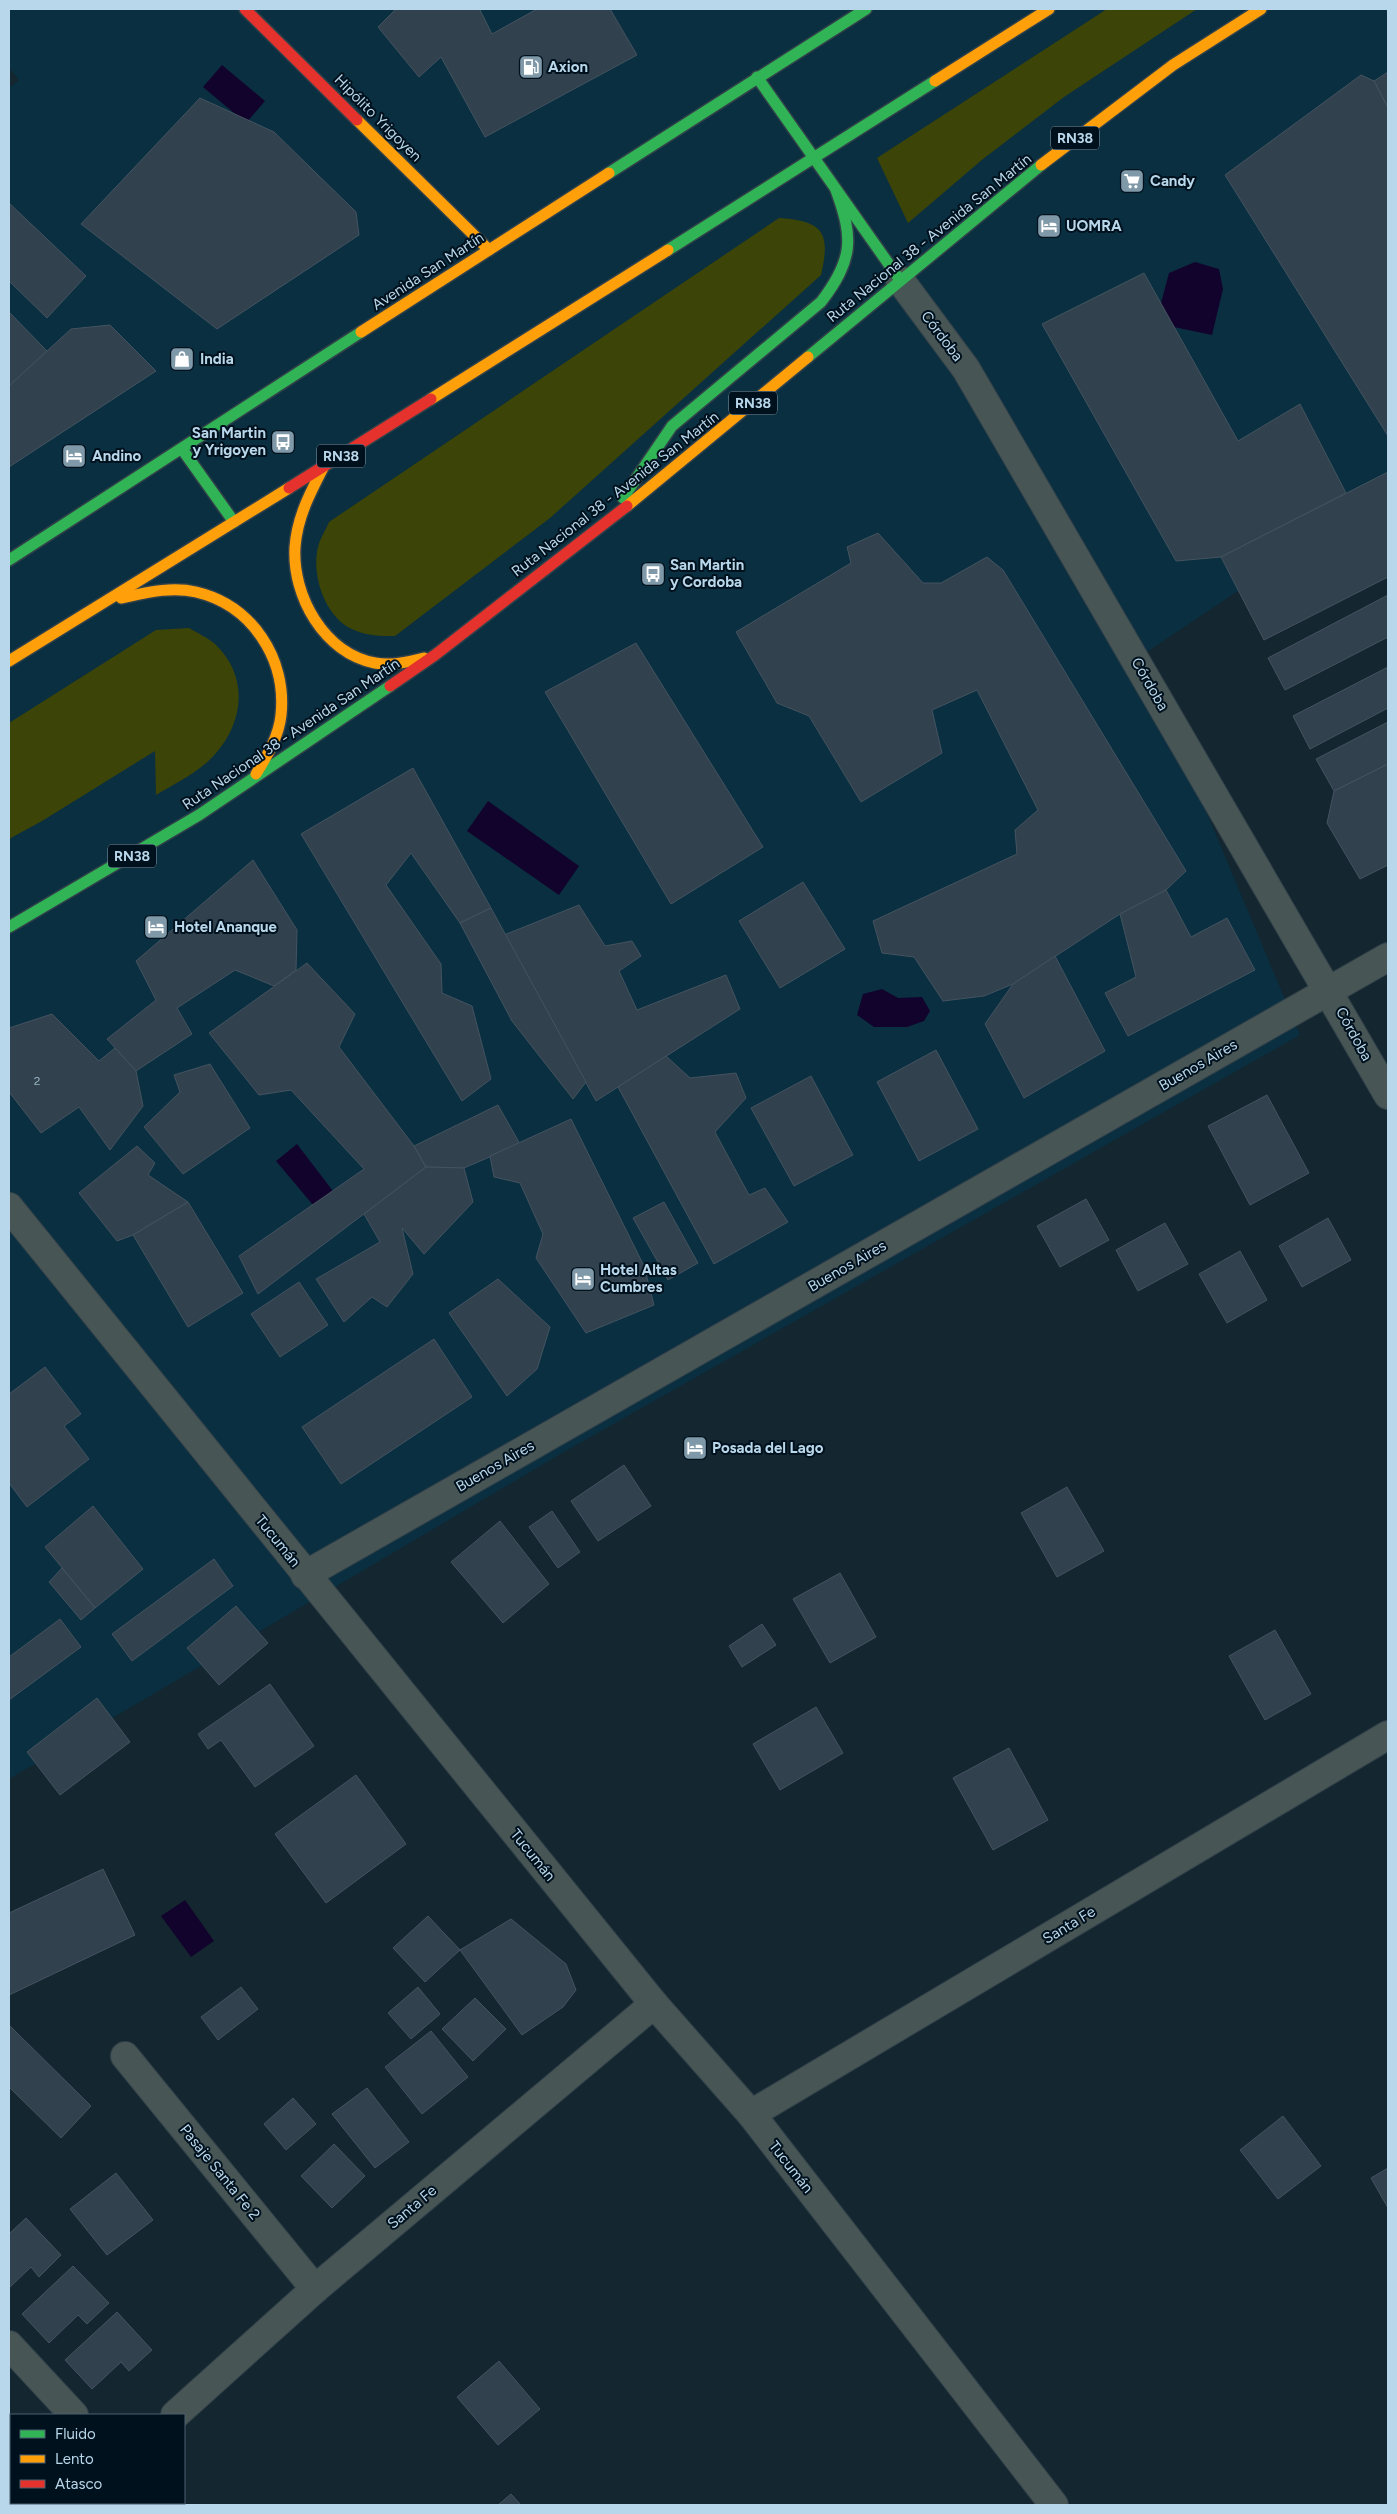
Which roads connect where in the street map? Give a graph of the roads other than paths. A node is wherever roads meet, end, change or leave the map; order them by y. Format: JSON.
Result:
{"nodes":[{"id":1,"x":245,"y":9,"type":"edge"},
{"id":2,"x":866,"y":9,"type":"edge"},
{"id":3,"x":1049,"y":9,"type":"edge"},
{"id":4,"x":1261,"y":9,"type":"edge"},
{"id":5,"x":757,"y":77,"type":"junction"},
{"id":6,"x":814,"y":156,"type":"junction"},
{"id":7,"x":836,"y":190,"type":"junction"},
{"id":8,"x":489,"y":250,"type":"junction"},
{"id":9,"x":900,"y":280,"type":"junction"},
{"id":10,"x":182,"y":450,"type":"junction"},
{"id":11,"x":324,"y":467,"type":"junction"},
{"id":12,"x":234,"y":522,"type":"junction"},
{"id":13,"x":604,"y":524,"type":"junction"},
{"id":14,"x":9,"y":560,"type":"edge"},
{"id":15,"x":106,"y":600,"type":"junction"},
{"id":16,"x":434,"y":655,"type":"junction"},
{"id":17,"x":9,"y":661,"type":"edge"},
{"id":18,"x":253,"y":780,"type":"junction"},
{"id":19,"x":9,"y":928,"type":"edge"},
{"id":20,"x":1388,"y":957,"type":"edge"},
{"id":21,"x":1329,"y":990,"type":"junction"},
{"id":22,"x":1388,"y":1095,"type":"edge"},
{"id":23,"x":9,"y":1207,"type":"edge"},
{"id":24,"x":305,"y":1575,"type":"junction"},
{"id":25,"x":1388,"y":1735,"type":"edge"},
{"id":26,"x":654,"y":2004,"type":"junction"},
{"id":27,"x":125,"y":2056,"type":"dead end"},
{"id":28,"x":751,"y":2114,"type":"junction"},
{"id":29,"x":315,"y":2289,"type":"junction"},
{"id":30,"x":9,"y":2345,"type":"edge"},
{"id":31,"x":73,"y":2414,"type":"edge"},
{"id":32,"x":176,"y":2414,"type":"edge"},
{"id":33,"x":1054,"y":2505,"type":"edge"}],
"edges":[{"from":1,"to":8,"type":"main road","name":"Hipólito Yrigoyen"},
{"from":2,"to":5,"type":"main road","name":"Avenida San Martín"},
{"from":3,"to":6,"type":"main road","number":"RN38"},
{"from":4,"to":9,"type":"main road","name":"Ruta Nacional 38 - Avenida San Martín","number":"RN38"},
{"from":5,"to":6,"type":"main road"},
{"from":5,"to":8,"type":"main road","name":"Avenida San Martín"},
{"from":6,"to":7,"type":"main road"},
{"from":6,"to":11,"type":"main road","number":"RN38"},
{"from":7,"to":9,"type":"main road"},
{"from":7,"to":13,"type":"main road"},
{"from":8,"to":10,"type":"main road","name":"Avenida San Martín"},
{"from":9,"to":13,"type":"main road","name":"Ruta Nacional 38 - Avenida San Martín","number":"RN38"},
{"from":9,"to":21,"type":"street","name":"Córdoba"},
{"from":10,"to":12,"type":"main road"},
{"from":10,"to":14,"type":"main road","name":"Avenida San Martín"},
{"from":11,"to":12,"type":"main road","number":"RN38"},
{"from":11,"to":16,"type":"main road"},
{"from":12,"to":15,"type":"main road","number":"RN38"},
{"from":13,"to":16,"type":"main road","name":"Ruta Nacional 38 - Avenida San Martín","number":"RN38"},
{"from":15,"to":17,"type":"main road","number":"RN38"},
{"from":15,"to":18,"type":"main road"},
{"from":16,"to":18,"type":"main road","name":"Ruta Nacional 38 - Avenida San Martín","number":"RN38"},
{"from":18,"to":19,"type":"main road","name":"Ruta Nacional 38 - Avenida San Martín","number":"RN38"},
{"from":20,"to":21,"type":"street","name":"Buenos Aires"},
{"from":21,"to":22,"type":"street","name":"Córdoba"},
{"from":21,"to":24,"type":"street","name":"Buenos Aires"},
{"from":23,"to":24,"type":"street","name":"Tucumán"},
{"from":24,"to":26,"type":"street","name":"Tucumán"},
{"from":25,"to":28,"type":"street","name":"Santa Fe"},
{"from":26,"to":28,"type":"street","name":"Tucumán"},
{"from":26,"to":29,"type":"street","name":"Santa Fe"},
{"from":27,"to":29,"type":"street","name":"Pasaje Santa Fe 2"},
{"from":28,"to":33,"type":"street","name":"Tucumán"},
{"from":29,"to":32,"type":"street","name":"Santa Fe"},
{"from":30,"to":31,"type":"street"}]}
